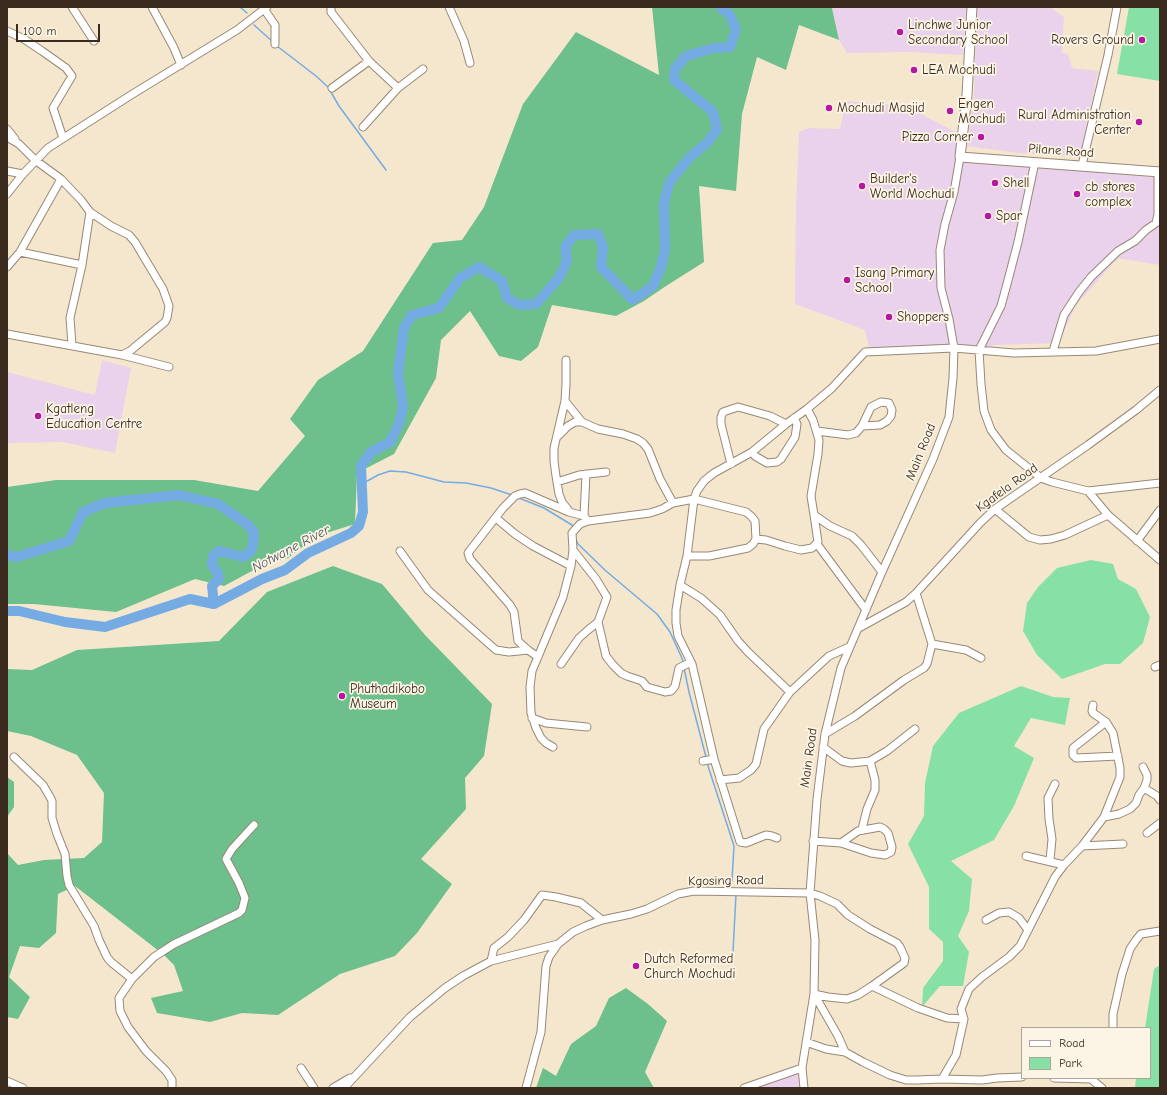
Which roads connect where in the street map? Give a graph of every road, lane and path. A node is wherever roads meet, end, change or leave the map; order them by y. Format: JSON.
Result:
{"nodes":[{"id":1,"x":72,"y":7,"type":"edge"},
{"id":2,"x":152,"y":7,"type":"edge"},
{"id":3,"x":331,"y":7,"type":"edge"},
{"id":4,"x":449,"y":7,"type":"edge"},
{"id":5,"x":972,"y":7,"type":"edge"},
{"id":6,"x":1117,"y":7,"type":"edge"},
{"id":7,"x":266,"y":8,"type":"edge"},
{"id":8,"x":7,"y":31,"type":"edge"},
{"id":9,"x":94,"y":41,"type":"dead end"},
{"id":10,"x":275,"y":44,"type":"dead end"},
{"id":11,"x":369,"y":61,"type":"junction"},
{"id":12,"x":470,"y":63,"type":"dead end"},
{"id":13,"x":180,"y":65,"type":"junction"},
{"id":14,"x":423,"y":69,"type":"dead end"},
{"id":15,"x":332,"y":88,"type":"dead end"},
{"id":16,"x":398,"y":88,"type":"junction"},
{"id":17,"x":363,"y":127,"type":"dead end"},
{"id":18,"x":7,"y":129,"type":"edge"},
{"id":19,"x":7,"y":137,"type":"edge"},
{"id":20,"x":62,"y":138,"type":"junction"},
{"id":21,"x":19,"y":144,"type":"junction"},
{"id":22,"x":960,"y":157,"type":"junction"},
{"id":23,"x":36,"y":160,"type":"junction"},
{"id":24,"x":1035,"y":162,"type":"junction"},
{"id":25,"x":1082,"y":166,"type":"junction"},
{"id":26,"x":7,"y":171,"type":"edge"},
{"id":27,"x":1159,"y":172,"type":"edge"},
{"id":28,"x":23,"y":174,"type":"junction"},
{"id":29,"x":61,"y":179,"type":"junction"},
{"id":30,"x":7,"y":194,"type":"edge"},
{"id":31,"x":90,"y":212,"type":"junction"},
{"id":32,"x":20,"y":252,"type":"junction"},
{"id":33,"x":82,"y":265,"type":"junction"},
{"id":34,"x":7,"y":268,"type":"edge"},
{"id":35,"x":7,"y":334,"type":"edge"},
{"id":36,"x":1160,"y":339,"type":"edge"},
{"id":37,"x":72,"y":345,"type":"junction"},
{"id":38,"x":954,"y":348,"type":"junction"},
{"id":39,"x":979,"y":350,"type":"junction"},
{"id":40,"x":1053,"y":351,"type":"junction"},
{"id":41,"x":122,"y":355,"type":"junction"},
{"id":42,"x":566,"y":360,"type":"dead end"},
{"id":43,"x":169,"y":366,"type":"dead end"},
{"id":44,"x":1160,"y":390,"type":"edge"},
{"id":45,"x":565,"y":401,"type":"junction"},
{"id":46,"x":807,"y":410,"type":"junction"},
{"id":47,"x":794,"y":418,"type":"junction"},
{"id":48,"x":582,"y":422,"type":"junction"},
{"id":49,"x":786,"y":424,"type":"junction"},
{"id":50,"x":862,"y":426,"type":"dead end"},
{"id":51,"x":817,"y":431,"type":"junction"},
{"id":52,"x":558,"y":436,"type":"junction"},
{"id":53,"x":752,"y":452,"type":"junction"},
{"id":54,"x":731,"y":464,"type":"junction"},
{"id":55,"x":606,"y":472,"type":"dead end"},
{"id":56,"x":586,"y":474,"type":"junction"},
{"id":57,"x":1041,"y":478,"type":"junction"},
{"id":58,"x":557,"y":482,"type":"junction"},
{"id":59,"x":1160,"y":483,"type":"edge"},
{"id":60,"x":1088,"y":491,"type":"junction"},
{"id":61,"x":694,"y":499,"type":"junction"},
{"id":62,"x":673,"y":503,"type":"junction"},
{"id":63,"x":995,"y":509,"type":"junction"},
{"id":64,"x":1160,"y":510,"type":"edge"},
{"id":65,"x":569,"y":512,"type":"junction"},
{"id":66,"x":814,"y":515,"type":"junction"},
{"id":67,"x":1108,"y":515,"type":"junction"},
{"id":68,"x":496,"y":518,"type":"junction"},
{"id":69,"x":586,"y":518,"type":"junction"},
{"id":70,"x":756,"y":539,"type":"junction"},
{"id":71,"x":1137,"y":541,"type":"junction"},
{"id":72,"x":817,"y":544,"type":"junction"},
{"id":73,"x":573,"y":550,"type":"junction"},
{"id":74,"x":400,"y":551,"type":"dead end"},
{"id":75,"x":687,"y":556,"type":"junction"},
{"id":76,"x":1160,"y":560,"type":"edge"},
{"id":77,"x":571,"y":566,"type":"junction"},
{"id":78,"x":882,"y":572,"type":"junction"},
{"id":79,"x":680,"y":585,"type":"junction"},
{"id":80,"x":916,"y":593,"type":"junction"},
{"id":81,"x":866,"y":610,"type":"junction"},
{"id":82,"x":598,"y":622,"type":"junction"},
{"id":83,"x":859,"y":628,"type":"junction"},
{"id":84,"x":932,"y":644,"type":"junction"},
{"id":85,"x":849,"y":647,"type":"junction"},
{"id":86,"x":528,"y":650,"type":"junction"},
{"id":87,"x":538,"y":657,"type":"junction"},
{"id":88,"x":981,"y":658,"type":"dead end"},
{"id":89,"x":561,"y":664,"type":"dead end"},
{"id":90,"x":686,"y":664,"type":"junction"},
{"id":91,"x":790,"y":692,"type":"junction"},
{"id":92,"x":1093,"y":705,"type":"dead end"},
{"id":93,"x":532,"y":718,"type":"junction"},
{"id":94,"x":1106,"y":722,"type":"junction"},
{"id":95,"x":587,"y":727,"type":"dead end"},
{"id":96,"x":915,"y":729,"type":"dead end"},
{"id":97,"x":825,"y":734,"type":"junction"},
{"id":98,"x":553,"y":747,"type":"dead end"},
{"id":99,"x":823,"y":747,"type":"junction"},
{"id":100,"x":1118,"y":756,"type":"junction"},
{"id":101,"x":14,"y":757,"type":"dead end"},
{"id":102,"x":870,"y":761,"type":"junction"},
{"id":103,"x":1143,"y":767,"type":"dead end"},
{"id":104,"x":720,"y":780,"type":"junction"},
{"id":105,"x":1055,"y":784,"type":"dead end"},
{"id":106,"x":1144,"y":788,"type":"junction"},
{"id":107,"x":1160,"y":800,"type":"edge"},
{"id":108,"x":1104,"y":817,"type":"junction"},
{"id":109,"x":1160,"y":823,"type":"edge"},
{"id":110,"x":254,"y":825,"type":"dead end"},
{"id":111,"x":862,"y":829,"type":"junction"},
{"id":112,"x":1147,"y":833,"type":"dead end"},
{"id":113,"x":777,"y":838,"type":"dead end"},
{"id":114,"x":813,"y":842,"type":"junction"},
{"id":115,"x":841,"y":843,"type":"junction"},
{"id":116,"x":1123,"y":844,"type":"dead end"},
{"id":117,"x":1082,"y":846,"type":"junction"},
{"id":118,"x":1026,"y":856,"type":"dead end"},
{"id":119,"x":1050,"y":860,"type":"junction"},
{"id":120,"x":1064,"y":865,"type":"junction"},
{"id":121,"x":810,"y":893,"type":"junction"},
{"id":122,"x":602,"y":920,"type":"junction"},
{"id":123,"x":986,"y":920,"type":"dead end"},
{"id":124,"x":1028,"y":930,"type":"junction"},
{"id":125,"x":1160,"y":931,"type":"edge"},
{"id":126,"x":558,"y":944,"type":"junction"},
{"id":127,"x":491,"y":961,"type":"junction"},
{"id":128,"x":132,"y":978,"type":"junction"},
{"id":129,"x":872,"y":986,"type":"junction"},
{"id":130,"x":814,"y":994,"type":"junction"},
{"id":131,"x":964,"y":1019,"type":"junction"},
{"id":132,"x":1113,"y":1027,"type":"edge"},
{"id":133,"x":806,"y":1042,"type":"junction"},
{"id":134,"x":845,"y":1052,"type":"junction"},
{"id":135,"x":301,"y":1068,"type":"dead end"},
{"id":136,"x":802,"y":1068,"type":"junction"},
{"id":137,"x":356,"y":1075,"type":"junction"},
{"id":138,"x":1021,"y":1077,"type":"edge"},
{"id":139,"x":942,"y":1079,"type":"junction"},
{"id":140,"x":1093,"y":1079,"type":"edge"},
{"id":141,"x":7,"y":1081,"type":"edge"},
{"id":142,"x":23,"y":1088,"type":"edge"},
{"id":143,"x":172,"y":1088,"type":"edge"},
{"id":144,"x":314,"y":1088,"type":"edge"},
{"id":145,"x":333,"y":1088,"type":"edge"},
{"id":146,"x":344,"y":1088,"type":"edge"},
{"id":147,"x":526,"y":1088,"type":"edge"},
{"id":148,"x":744,"y":1088,"type":"edge"},
{"id":149,"x":804,"y":1088,"type":"edge"},
{"id":150,"x":1102,"y":1088,"type":"edge"}],
"edges":[{"from":1,"to":9,"type":"street"},
{"from":2,"to":13,"type":"street"},
{"from":3,"to":11,"type":"street"},
{"from":4,"to":12,"type":"street"},
{"from":5,"to":22,"type":"main road","name":"Main Road"},
{"from":6,"to":25,"type":"street"},
{"from":7,"to":10,"type":"street"},
{"from":7,"to":13,"type":"street"},
{"from":8,"to":20,"type":"street"},
{"from":11,"to":15,"type":"street"},
{"from":11,"to":16,"type":"street"},
{"from":13,"to":20,"type":"street"},
{"from":14,"to":16,"type":"street"},
{"from":16,"to":17,"type":"street"},
{"from":18,"to":21,"type":"street"},
{"from":19,"to":21,"type":"street"},
{"from":20,"to":23,"type":"street"},
{"from":21,"to":23,"type":"street"},
{"from":22,"to":24,"type":"main road","name":"Pilane Road"},
{"from":22,"to":38,"type":"street","name":"Main Road"},
{"from":23,"to":28,"type":"street"},
{"from":23,"to":29,"type":"street"},
{"from":24,"to":25,"type":"main road","name":"Pilane Road"},
{"from":24,"to":39,"type":"street"},
{"from":25,"to":27,"type":"main road","name":"Pilane Road"},
{"from":26,"to":28,"type":"street"},
{"from":27,"to":40,"type":"street"},
{"from":28,"to":30,"type":"street"},
{"from":29,"to":31,"type":"street"},
{"from":29,"to":32,"type":"street"},
{"from":31,"to":33,"type":"street"},
{"from":31,"to":41,"type":"street"},
{"from":32,"to":33,"type":"street"},
{"from":32,"to":34,"type":"street"},
{"from":33,"to":37,"type":"street"},
{"from":35,"to":37,"type":"street"},
{"from":36,"to":40,"type":"street"},
{"from":37,"to":41,"type":"street"},
{"from":38,"to":39,"type":"street"},
{"from":38,"to":46,"type":"street"},
{"from":38,"to":78,"type":"street","name":"Main Road"},
{"from":39,"to":40,"type":"street"},
{"from":39,"to":57,"type":"street"},
{"from":41,"to":43,"type":"street"},
{"from":42,"to":45,"type":"street"},
{"from":44,"to":57,"type":"street","name":"Kgafela Road"},
{"from":45,"to":48,"type":"street"},
{"from":45,"to":52,"type":"street"},
{"from":46,"to":47,"type":"street"},
{"from":46,"to":51,"type":"street"},
{"from":47,"to":49,"type":"street"},
{"from":47,"to":53,"type":"street"},
{"from":48,"to":52,"type":"street"},
{"from":48,"to":62,"type":"street"},
{"from":49,"to":53,"type":"street"},
{"from":49,"to":54,"type":"street"},
{"from":50,"to":51,"type":"street"},
{"from":51,"to":66,"type":"street"},
{"from":52,"to":58,"type":"street"},
{"from":53,"to":54,"type":"street"},
{"from":54,"to":61,"type":"street"},
{"from":55,"to":56,"type":"street"},
{"from":56,"to":58,"type":"street"},
{"from":56,"to":69,"type":"street"},
{"from":57,"to":60,"type":"street"},
{"from":57,"to":63,"type":"street","name":"Kgafela Road"},
{"from":58,"to":65,"type":"street"},
{"from":59,"to":60,"type":"street"},
{"from":60,"to":67,"type":"street"},
{"from":61,"to":62,"type":"street"},
{"from":61,"to":70,"type":"street"},
{"from":61,"to":75,"type":"street"},
{"from":62,"to":69,"type":"street"},
{"from":63,"to":67,"type":"street"},
{"from":63,"to":80,"type":"street","name":"Kgafela Road"},
{"from":64,"to":71,"type":"street"},
{"from":65,"to":68,"type":"street"},
{"from":65,"to":69,"type":"street"},
{"from":66,"to":72,"type":"street"},
{"from":66,"to":78,"type":"street"},
{"from":67,"to":71,"type":"street"},
{"from":68,"to":77,"type":"street"},
{"from":68,"to":86,"type":"street"},
{"from":69,"to":73,"type":"street"},
{"from":70,"to":72,"type":"street"},
{"from":70,"to":75,"type":"street"},
{"from":71,"to":76,"type":"street"},
{"from":72,"to":81,"type":"street"},
{"from":73,"to":77,"type":"street"},
{"from":73,"to":82,"type":"street"},
{"from":74,"to":86,"type":"street"},
{"from":75,"to":79,"type":"street"},
{"from":77,"to":87,"type":"street"},
{"from":78,"to":81,"type":"street","name":"Main Road"},
{"from":79,"to":90,"type":"street"},
{"from":79,"to":91,"type":"street"},
{"from":80,"to":83,"type":"street","name":"Kgafela Road"},
{"from":80,"to":84,"type":"street"},
{"from":81,"to":83,"type":"street","name":"Main Road"},
{"from":82,"to":89,"type":"street"},
{"from":82,"to":90,"type":"street"},
{"from":83,"to":85,"type":"street","name":"Main Road"},
{"from":84,"to":88,"type":"street"},
{"from":84,"to":97,"type":"street"},
{"from":85,"to":91,"type":"street"},
{"from":85,"to":97,"type":"street","name":"Main Road"},
{"from":86,"to":87,"type":"street"},
{"from":87,"to":93,"type":"street"},
{"from":90,"to":104,"type":"street"},
{"from":91,"to":104,"type":"street"},
{"from":92,"to":94,"type":"street"},
{"from":93,"to":95,"type":"street"},
{"from":93,"to":98,"type":"street"},
{"from":94,"to":100,"type":"street"},
{"from":94,"to":100,"type":"street"},
{"from":96,"to":102,"type":"street"},
{"from":97,"to":99,"type":"street","name":"Main Road"},
{"from":99,"to":102,"type":"street"},
{"from":99,"to":114,"type":"street","name":"Main Road"},
{"from":100,"to":108,"type":"street"},
{"from":101,"to":128,"type":"street"},
{"from":102,"to":111,"type":"street"},
{"from":103,"to":106,"type":"street"},
{"from":104,"to":113,"type":"street"},
{"from":105,"to":119,"type":"street"},
{"from":106,"to":107,"type":"street"},
{"from":106,"to":108,"type":"street"},
{"from":108,"to":117,"type":"street"},
{"from":109,"to":112,"type":"street"},
{"from":110,"to":128,"type":"street"},
{"from":111,"to":115,"type":"street"},
{"from":111,"to":115,"type":"street"},
{"from":114,"to":115,"type":"street"},
{"from":114,"to":121,"type":"street","name":"Main Road"},
{"from":116,"to":117,"type":"street"},
{"from":117,"to":120,"type":"street"},
{"from":118,"to":119,"type":"street"},
{"from":119,"to":120,"type":"street"},
{"from":120,"to":124,"type":"street"},
{"from":121,"to":122,"type":"street","name":"Kgosing Road"},
{"from":121,"to":129,"type":"street","name":"Kgosing Road"},
{"from":121,"to":130,"type":"street","name":"Main Road"},
{"from":122,"to":126,"type":"street","name":"Kgosing Road"},
{"from":122,"to":127,"type":"street"},
{"from":123,"to":124,"type":"street"},
{"from":124,"to":131,"type":"street"},
{"from":125,"to":132,"type":"street"},
{"from":126,"to":127,"type":"street"},
{"from":126,"to":147,"type":"street"},
{"from":127,"to":137,"type":"street"},
{"from":128,"to":143,"type":"street"},
{"from":129,"to":130,"type":"street"},
{"from":129,"to":131,"type":"street"},
{"from":130,"to":133,"type":"street","name":"Main Road"},
{"from":130,"to":134,"type":"street"},
{"from":131,"to":139,"type":"street"},
{"from":133,"to":134,"type":"street"},
{"from":133,"to":136,"type":"street","name":"Main Road"},
{"from":134,"to":139,"type":"street"},
{"from":135,"to":144,"type":"street"},
{"from":136,"to":148,"type":"street"},
{"from":136,"to":149,"type":"street","name":"Main Road"},
{"from":137,"to":145,"type":"street"},
{"from":137,"to":146,"type":"street"},
{"from":138,"to":139,"type":"street"},
{"from":140,"to":150,"type":"street"},
{"from":141,"to":142,"type":"street"}]}
